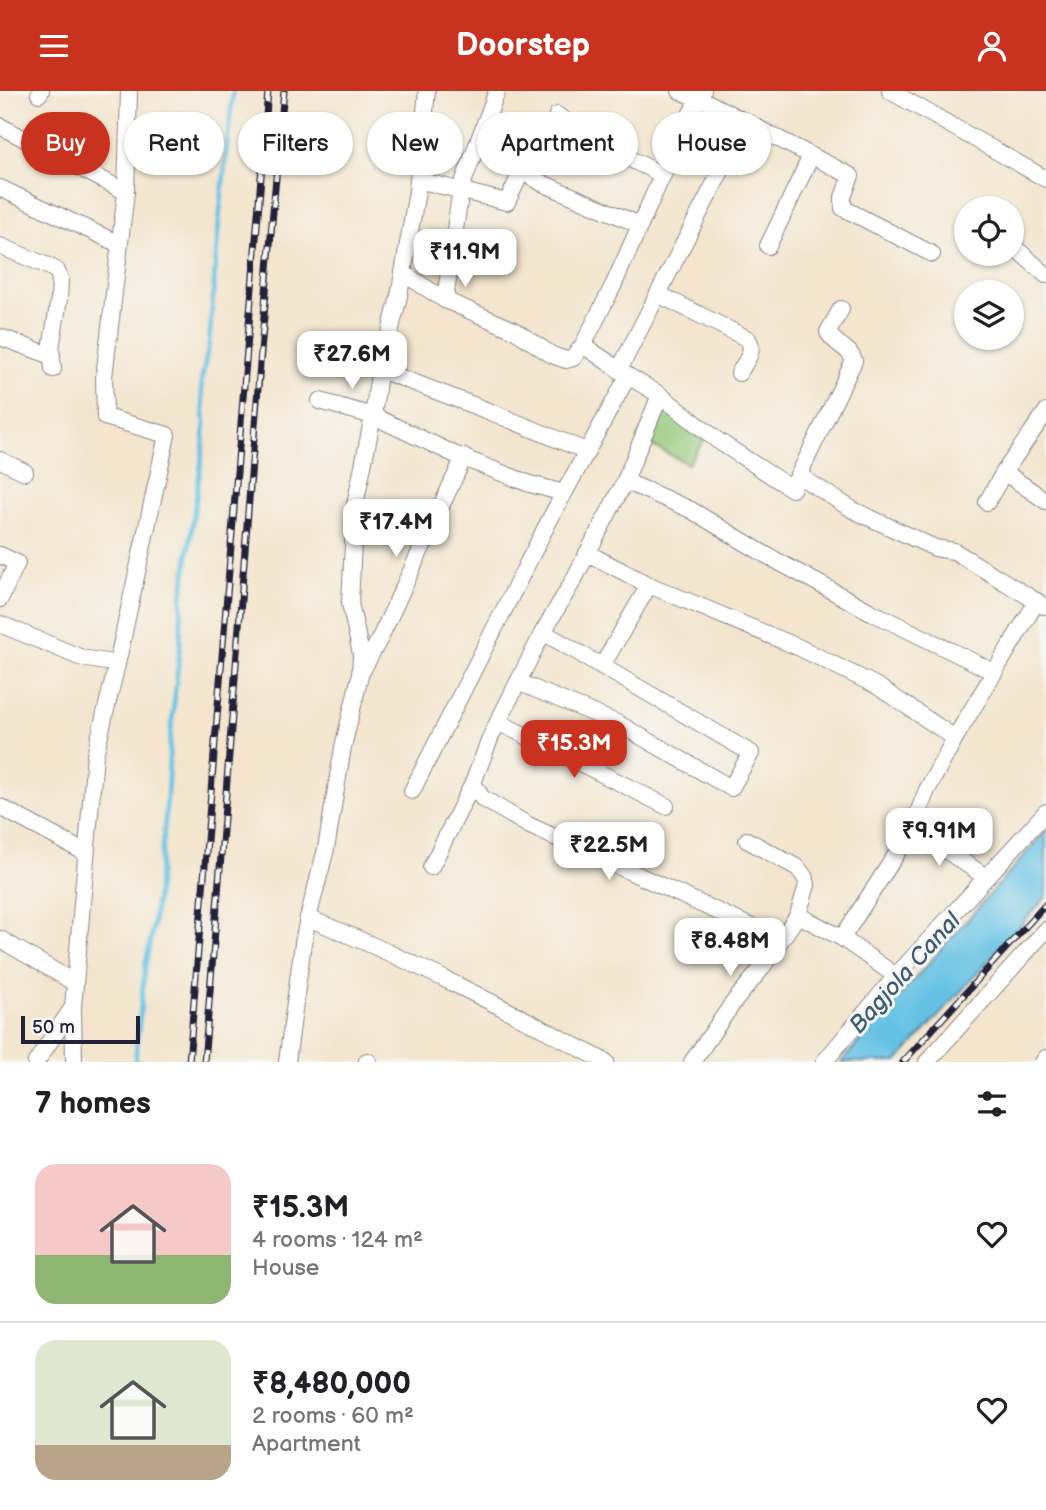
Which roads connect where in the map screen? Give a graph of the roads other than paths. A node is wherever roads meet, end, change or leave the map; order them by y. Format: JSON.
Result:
{"nodes":[{"id":1,"x":129,"y":91,"type":"edge"},
{"id":2,"x":427,"y":91,"type":"edge"},
{"id":3,"x":497,"y":91,"type":"edge"},
{"id":4,"x":680,"y":91,"type":"edge"},
{"id":5,"x":890,"y":91,"type":"edge"},
{"id":6,"x":701,"y":95,"type":"edge"},
{"id":7,"x":691,"y":112,"type":"edge"},
{"id":8,"x":729,"y":112,"type":"edge"},
{"id":9,"x":0,"y":126,"type":"edge"},
{"id":10,"x":771,"y":135,"type":"edge"},
{"id":11,"x":811,"y":156,"type":"junction"},
{"id":12,"x":663,"y":175,"type":"edge"},
{"id":13,"x":719,"y":175,"type":"edge"},
{"id":14,"x":1046,"y":179,"type":"edge"},
{"id":15,"x":418,"y":180,"type":"junction"},
{"id":16,"x":0,"y":188,"type":"edge"},
{"id":17,"x":460,"y":190,"type":"junction"},
{"id":18,"x":126,"y":192,"type":"junction"},
{"id":19,"x":640,"y":225,"type":"junction"},
{"id":20,"x":119,"y":244,"type":"junction"},
{"id":21,"x":0,"y":246,"type":"edge"},
{"id":22,"x":768,"y":246,"type":"dead end"},
{"id":23,"x":932,"y":254,"type":"dead end"},
{"id":24,"x":1024,"y":256,"type":"edge"},
{"id":25,"x":403,"y":273,"type":"junction"},
{"id":26,"x":1046,"y":275,"type":"edge"},
{"id":27,"x":658,"y":294,"type":"junction"},
{"id":28,"x":445,"y":300,"type":"junction"},
{"id":29,"x":841,"y":309,"type":"dead end"},
{"id":30,"x":0,"y":337,"type":"edge"},
{"id":31,"x":583,"y":345,"type":"junction"},
{"id":32,"x":381,"y":370,"type":"junction"},
{"id":33,"x":623,"y":373,"type":"junction"},
{"id":34,"x":739,"y":373,"type":"dead end"},
{"id":35,"x":660,"y":395,"type":"junction"},
{"id":36,"x":320,"y":401,"type":"dead end"},
{"id":37,"x":373,"y":416,"type":"junction"},
{"id":38,"x":1043,"y":423,"type":"edge"},
{"id":39,"x":586,"y":451,"type":"junction"},
{"id":40,"x":464,"y":457,"type":"junction"},
{"id":41,"x":0,"y":460,"type":"edge"},
{"id":42,"x":26,"y":472,"type":"dead end"},
{"id":43,"x":1004,"y":472,"type":"junction"},
{"id":44,"x":798,"y":475,"type":"junction"},
{"id":45,"x":625,"y":481,"type":"junction"},
{"id":46,"x":564,"y":493,"type":"junction"},
{"id":47,"x":1046,"y":501,"type":"edge"},
{"id":48,"x":987,"y":502,"type":"dead end"},
{"id":49,"x":587,"y":553,"type":"junction"},
{"id":50,"x":0,"y":555,"type":"edge"},
{"id":51,"x":649,"y":585,"type":"junction"},
{"id":52,"x":0,"y":599,"type":"edge"},
{"id":53,"x":1042,"y":604,"type":"edge"},
{"id":54,"x":0,"y":624,"type":"edge"},
{"id":55,"x":542,"y":632,"type":"junction"},
{"id":56,"x":117,"y":664,"type":"junction"},
{"id":57,"x":602,"y":666,"type":"junction"},
{"id":58,"x":994,"y":672,"type":"junction"},
{"id":59,"x":360,"y":676,"type":"junction"},
{"id":60,"x":518,"y":682,"type":"junction"},
{"id":61,"x":498,"y":722,"type":"junction"},
{"id":62,"x":956,"y":738,"type":"junction"},
{"id":63,"x":473,"y":783,"type":"junction"},
{"id":64,"x":412,"y":791,"type":"dead end"},
{"id":65,"x":666,"y":806,"type":"dead end"},
{"id":66,"x":0,"y":807,"type":"edge"},
{"id":67,"x":1046,"y":812,"type":"edge"},
{"id":68,"x":912,"y":828,"type":"junction"},
{"id":69,"x":747,"y":840,"type":"dead end"},
{"id":70,"x":86,"y":853,"type":"junction"},
{"id":71,"x":431,"y":867,"type":"dead end"},
{"id":72,"x":986,"y":877,"type":"junction"},
{"id":73,"x":798,"y":915,"type":"junction"},
{"id":74,"x":308,"y":918,"type":"junction"},
{"id":75,"x":1046,"y":930,"type":"edge"},
{"id":76,"x":842,"y":938,"type":"junction"},
{"id":77,"x":0,"y":939,"type":"edge"},
{"id":78,"x":780,"y":940,"type":"junction"},
{"id":79,"x":896,"y":976,"type":"junction"},
{"id":80,"x":75,"y":983,"type":"junction"},
{"id":81,"x":73,"y":1007,"type":"junction"},
{"id":82,"x":36,"y":1062,"type":"edge"},
{"id":83,"x":74,"y":1062,"type":"edge"},
{"id":84,"x":287,"y":1062,"type":"edge"},
{"id":85,"x":606,"y":1062,"type":"edge"},
{"id":86,"x":692,"y":1062,"type":"edge"},
{"id":87,"x":824,"y":1062,"type":"edge"},
{"id":88,"x":927,"y":1062,"type":"edge"}],
"edges":[{"from":1,"to":18,"type":"street"},
{"from":2,"to":15,"type":"street"},
{"from":3,"to":17,"type":"street"},
{"from":4,"to":6,"type":"street"},
{"from":5,"to":14,"type":"street"},
{"from":6,"to":7,"type":"street"},
{"from":6,"to":8,"type":"street"},
{"from":9,"to":18,"type":"street"},
{"from":10,"to":11,"type":"street"},
{"from":11,"to":22,"type":"street"},
{"from":11,"to":23,"type":"street"},
{"from":12,"to":19,"type":"street"},
{"from":13,"to":27,"type":"street"},
{"from":15,"to":17,"type":"street"},
{"from":15,"to":25,"type":"street"},
{"from":16,"to":20,"type":"street"},
{"from":17,"to":19,"type":"street"},
{"from":17,"to":28,"type":"street"},
{"from":18,"to":20,"type":"street"},
{"from":19,"to":31,"type":"street"},
{"from":20,"to":56,"type":"street"},
{"from":21,"to":30,"type":"street"},
{"from":24,"to":26,"type":"street"},
{"from":25,"to":28,"type":"street"},
{"from":25,"to":32,"type":"street"},
{"from":27,"to":33,"type":"street"},
{"from":27,"to":34,"type":"street"},
{"from":28,"to":31,"type":"street"},
{"from":29,"to":44,"type":"street"},
{"from":31,"to":33,"type":"street"},
{"from":32,"to":37,"type":"street"},
{"from":32,"to":39,"type":"street"},
{"from":33,"to":35,"type":"street"},
{"from":33,"to":39,"type":"street"},
{"from":35,"to":44,"type":"street"},
{"from":35,"to":45,"type":"street"},
{"from":36,"to":37,"type":"street"},
{"from":37,"to":40,"type":"street"},
{"from":37,"to":59,"type":"street"},
{"from":38,"to":43,"type":"street"},
{"from":39,"to":46,"type":"street"},
{"from":40,"to":46,"type":"street"},
{"from":40,"to":59,"type":"street"},
{"from":41,"to":42,"type":"street"},
{"from":43,"to":47,"type":"street"},
{"from":43,"to":48,"type":"street"},
{"from":44,"to":53,"type":"street"},
{"from":45,"to":49,"type":"street"},
{"from":45,"to":58,"type":"street"},
{"from":46,"to":64,"type":"street"},
{"from":49,"to":51,"type":"street"},
{"from":49,"to":55,"type":"street"},
{"from":50,"to":52,"type":"street"},
{"from":51,"to":57,"type":"street"},
{"from":51,"to":62,"type":"street"},
{"from":53,"to":58,"type":"street"},
{"from":54,"to":56,"type":"street"},
{"from":55,"to":57,"type":"street"},
{"from":55,"to":60,"type":"street"},
{"from":56,"to":70,"type":"street"},
{"from":57,"to":60,"type":"street"},
{"from":58,"to":62,"type":"street"},
{"from":59,"to":74,"type":"street"},
{"from":60,"to":61,"type":"street"},
{"from":61,"to":63,"type":"street"},
{"from":61,"to":65,"type":"street"},
{"from":62,"to":68,"type":"street"},
{"from":63,"to":71,"type":"street"},
{"from":63,"to":78,"type":"street"},
{"from":66,"to":70,"type":"street"},
{"from":67,"to":72,"type":"street"},
{"from":68,"to":72,"type":"street"},
{"from":68,"to":76,"type":"street"},
{"from":69,"to":73,"type":"street"},
{"from":70,"to":80,"type":"street"},
{"from":72,"to":79,"type":"street"},
{"from":73,"to":76,"type":"street"},
{"from":73,"to":78,"type":"street"},
{"from":74,"to":84,"type":"street"},
{"from":74,"to":85,"type":"street"},
{"from":75,"to":88,"type":"street"},
{"from":76,"to":79,"type":"street"},
{"from":77,"to":80,"type":"street"},
{"from":78,"to":86,"type":"street"},
{"from":79,"to":87,"type":"street"},
{"from":80,"to":81,"type":"street"},
{"from":81,"to":82,"type":"street"},
{"from":81,"to":83,"type":"street"}]}
